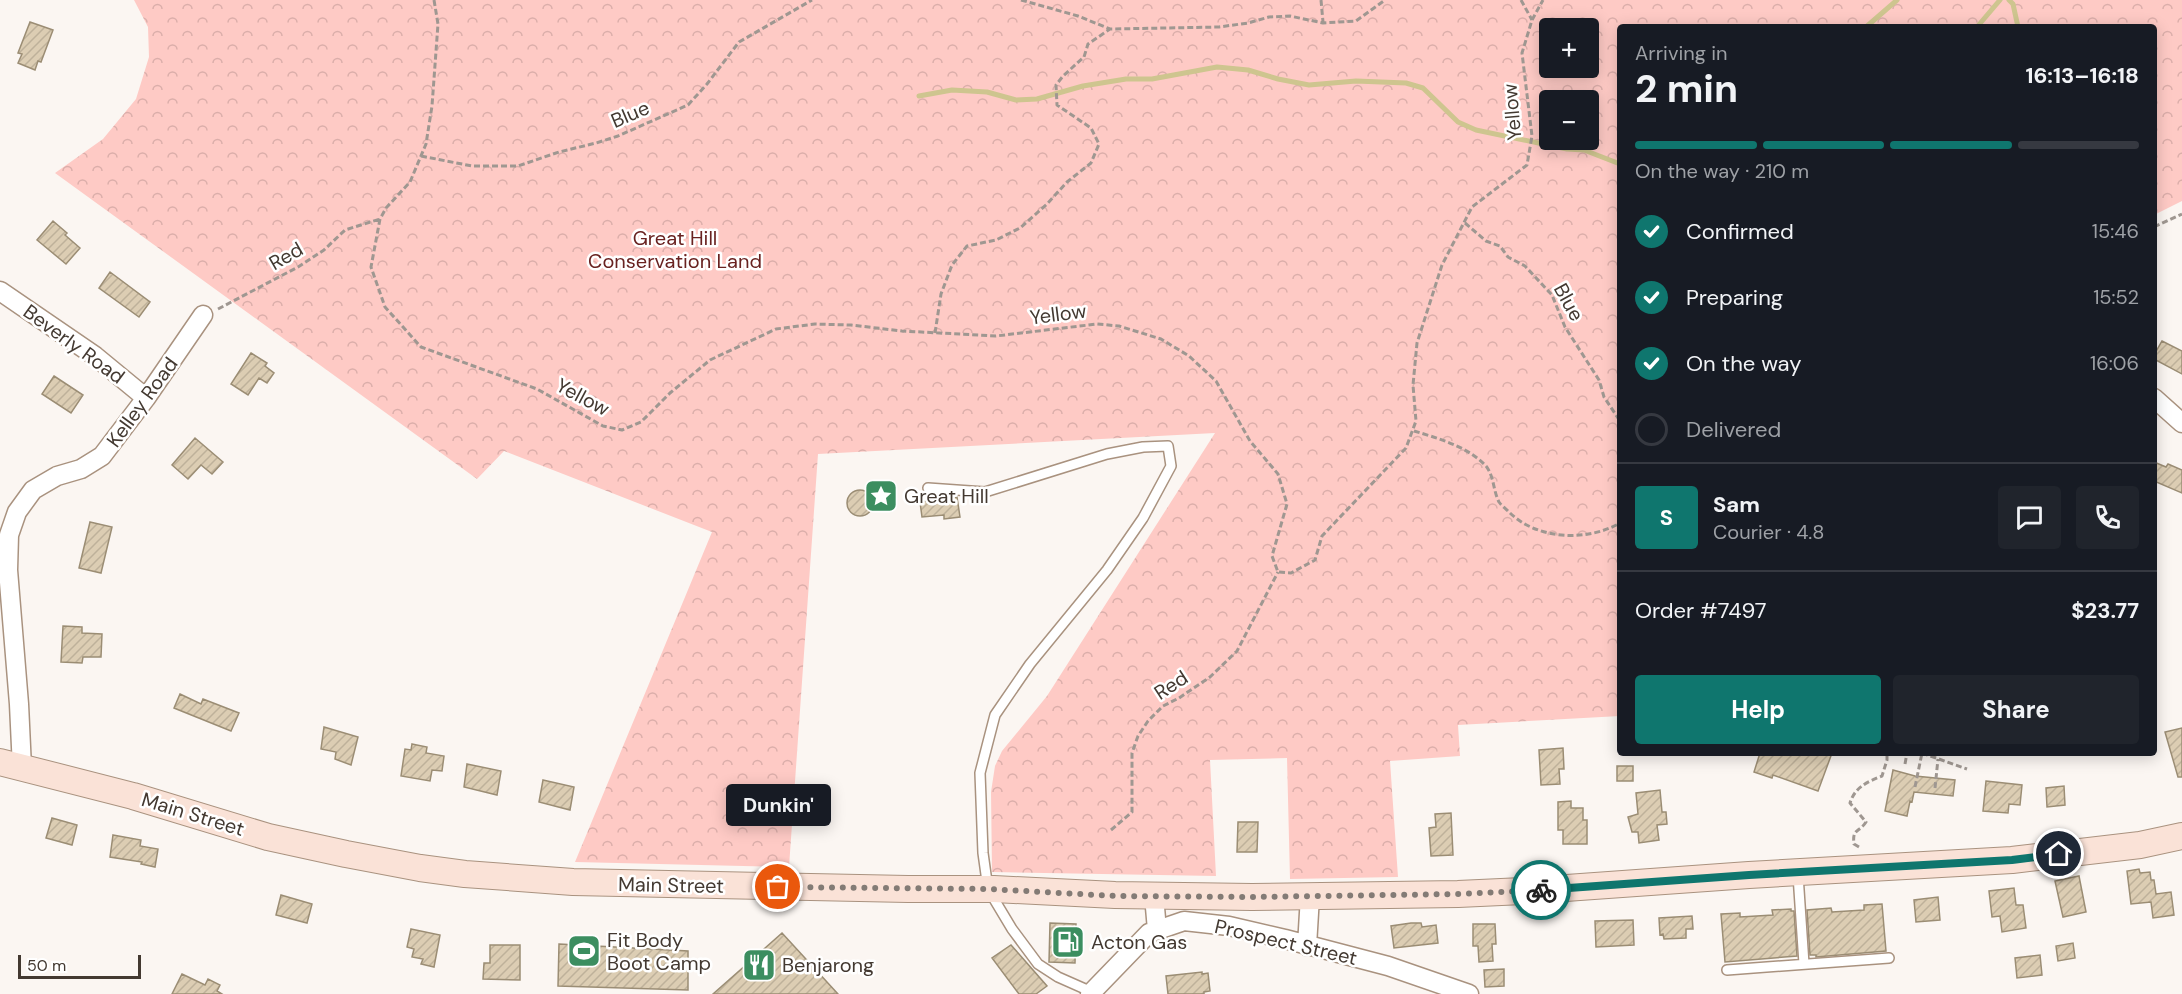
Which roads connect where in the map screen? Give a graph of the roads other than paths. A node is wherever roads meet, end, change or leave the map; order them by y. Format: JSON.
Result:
{"nodes":[{"id":1,"x":0,"y":291,"type":"edge"},
{"id":2,"x":203,"y":315,"type":"road end"},
{"id":3,"x":146,"y":398,"type":"junction"},
{"id":4,"x":2157,"y":401,"type":"edge"},
{"id":5,"x":2182,"y":423,"type":"edge"},
{"id":6,"x":928,"y":488,"type":"dead end"},
{"id":7,"x":11,"y":765,"type":"edge"},
{"id":8,"x":2182,"y":836,"type":"edge"},
{"id":9,"x":1798,"y":873,"type":"junction"},
{"id":10,"x":988,"y":889,"type":"junction"},
{"id":11,"x":1154,"y":896,"type":"junction"},
{"id":12,"x":1310,"y":896,"type":"junction"},
{"id":13,"x":1157,"y":930,"type":"junction"},
{"id":14,"x":1307,"y":946,"type":"junction"},
{"id":15,"x":1889,"y":958,"type":"dead end"},
{"id":16,"x":1804,"y":964,"type":"junction"},
{"id":17,"x":1727,"y":970,"type":"dead end"},
{"id":18,"x":1091,"y":993,"type":"edge"},
{"id":19,"x":1469,"y":994,"type":"edge"}],
"edges":[{"from":1,"to":3,"type":"street","name":"Beverly Road"},
{"from":2,"to":3,"type":"street","name":"Kelley Road"},
{"from":3,"to":7,"type":"street","name":"Kelley Road"},
{"from":4,"to":5,"type":"street"},
{"from":6,"to":10,"type":"lane"},
{"from":7,"to":10,"type":"main road","name":"Main Street"},
{"from":8,"to":9,"type":"main road","name":"Main Street"},
{"from":9,"to":12,"type":"main road","name":"Main Street"},
{"from":9,"to":16,"type":"lane"},
{"from":10,"to":11,"type":"main road","name":"Main Street"},
{"from":10,"to":18,"type":"lane"},
{"from":11,"to":12,"type":"main road","name":"Main Street"},
{"from":11,"to":13,"type":"street"},
{"from":12,"to":14,"type":"street"},
{"from":13,"to":14,"type":"street","name":"Prospect Street"},
{"from":13,"to":18,"type":"street","name":"Prospect Street"},
{"from":14,"to":19,"type":"street","name":"Prospect Street"},
{"from":15,"to":16,"type":"lane"},
{"from":16,"to":17,"type":"lane"}]}
